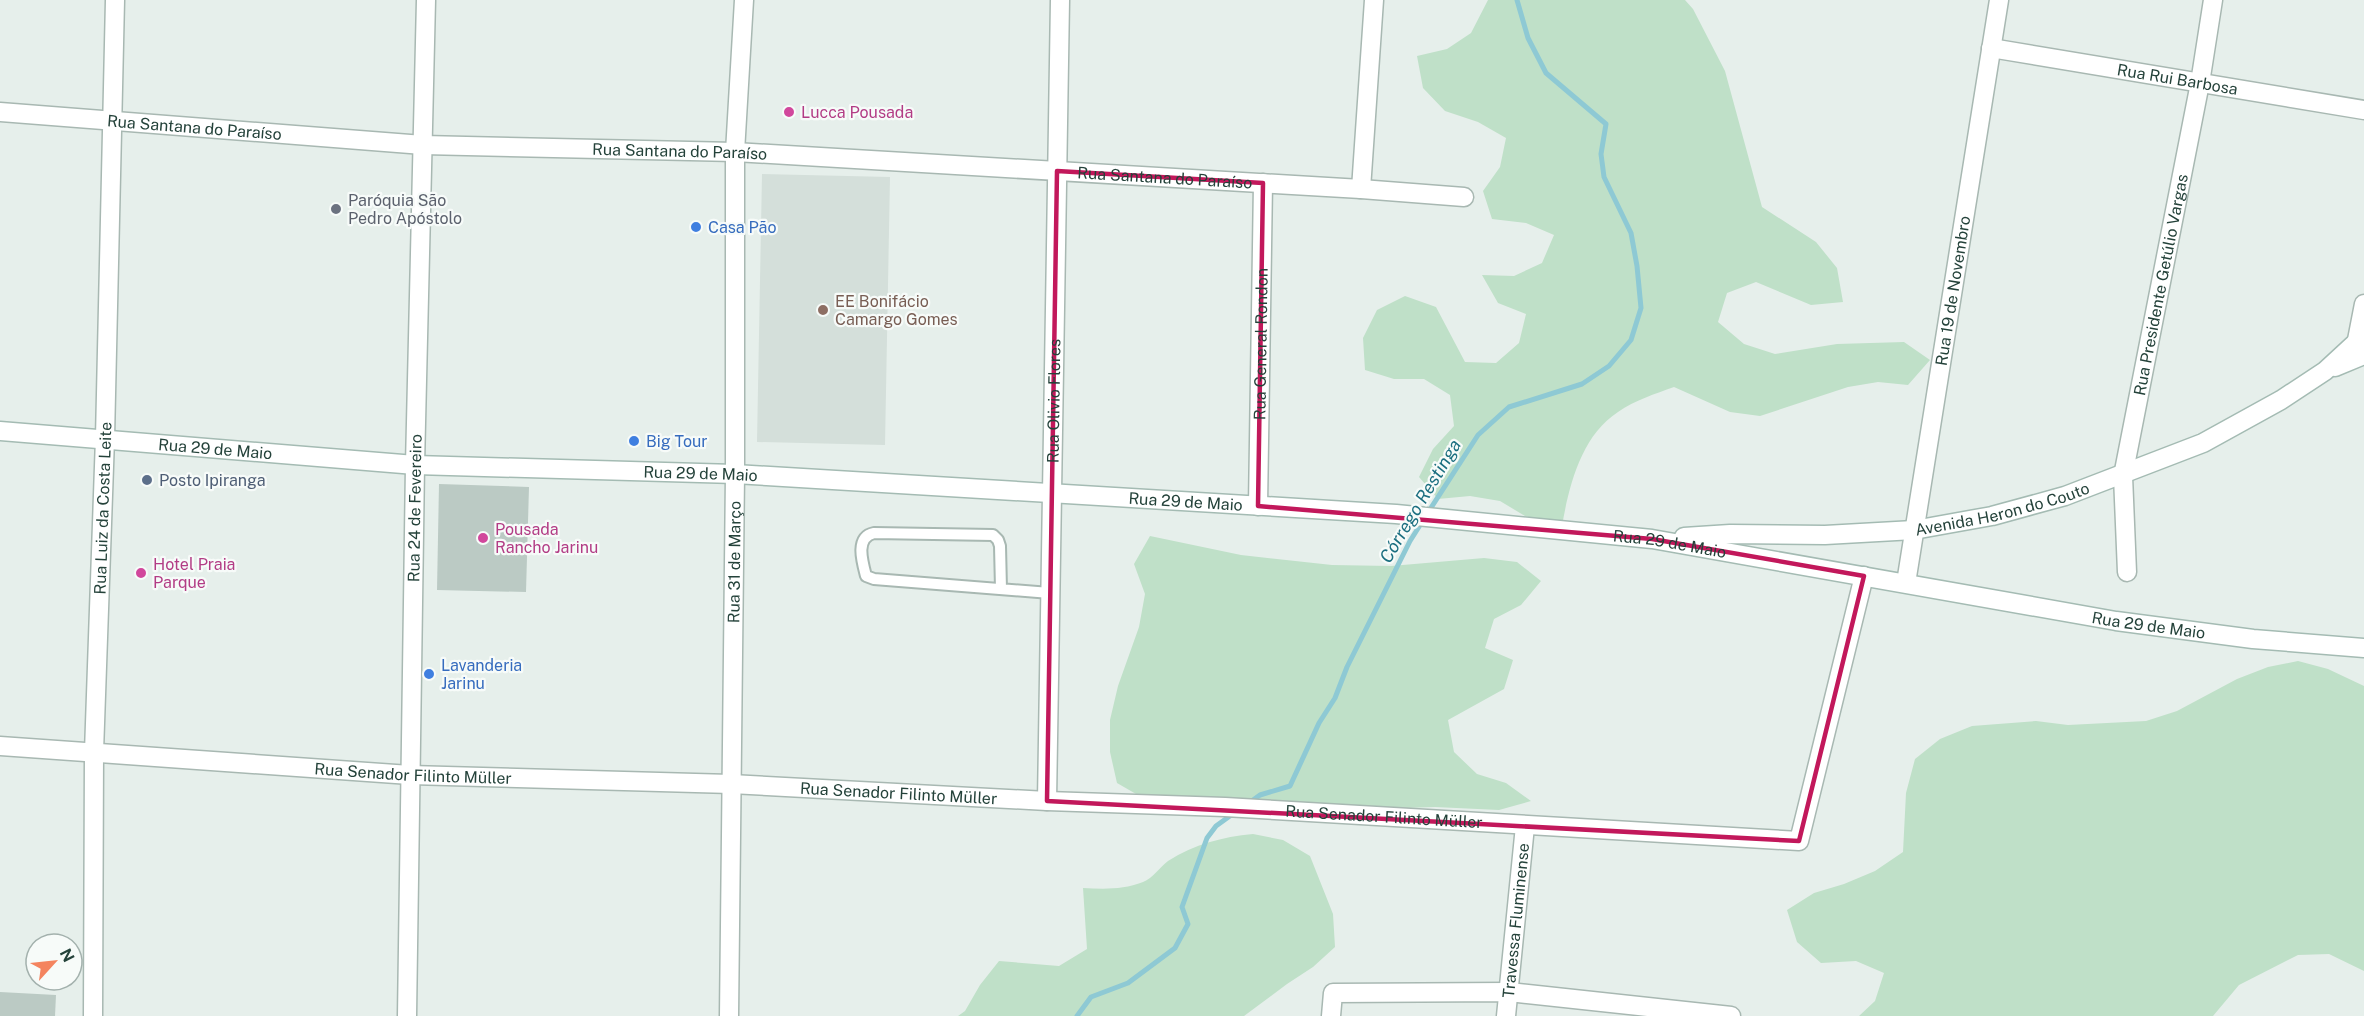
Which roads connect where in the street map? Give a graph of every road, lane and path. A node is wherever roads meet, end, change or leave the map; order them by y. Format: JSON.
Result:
{"nodes":[{"id":1,"x":115,"y":0,"type":"edge"},
{"id":2,"x":426,"y":0,"type":"edge"},
{"id":3,"x":744,"y":0,"type":"edge"},
{"id":4,"x":1060,"y":0,"type":"edge"},
{"id":5,"x":1374,"y":0,"type":"edge"},
{"id":6,"x":1999,"y":0,"type":"edge"},
{"id":7,"x":2214,"y":0,"type":"edge"},
{"id":8,"x":1991,"y":48,"type":"junction"},
{"id":9,"x":2200,"y":83,"type":"junction"},
{"id":10,"x":2364,"y":110,"type":"edge"},
{"id":11,"x":0,"y":112,"type":"edge"},
{"id":12,"x":113,"y":121,"type":"junction"},
{"id":13,"x":423,"y":145,"type":"junction"},
{"id":14,"x":735,"y":153,"type":"junction"},
{"id":15,"x":1057,"y":171,"type":"junction"},
{"id":16,"x":1263,"y":183,"type":"junction"},
{"id":17,"x":1361,"y":189,"type":"junction"},
{"id":18,"x":1464,"y":197,"type":"dead end"},
{"id":19,"x":2364,"y":304,"type":"edge"},
{"id":20,"x":2362,"y":346,"type":"edge"},
{"id":21,"x":0,"y":431,"type":"edge"},
{"id":22,"x":105,"y":438,"type":"junction"},
{"id":23,"x":415,"y":465,"type":"junction"},
{"id":24,"x":735,"y":474,"type":"junction"},
{"id":25,"x":2123,"y":476,"type":"junction"},
{"id":26,"x":1052,"y":493,"type":"junction"},
{"id":27,"x":1258,"y":506,"type":"junction"},
{"id":28,"x":1914,"y":530,"type":"junction"},
{"id":29,"x":1652,"y":539,"type":"junction"},
{"id":30,"x":2127,"y":572,"type":"dead end"},
{"id":31,"x":1864,"y":576,"type":"junction"},
{"id":32,"x":1906,"y":583,"type":"junction"},
{"id":33,"x":1001,"y":589,"type":"junction"},
{"id":34,"x":1050,"y":593,"type":"junction"},
{"id":35,"x":2364,"y":648,"type":"edge"},
{"id":36,"x":0,"y":746,"type":"edge"},
{"id":37,"x":94,"y":752,"type":"junction"},
{"id":38,"x":410,"y":775,"type":"junction"},
{"id":39,"x":731,"y":784,"type":"junction"},
{"id":40,"x":1047,"y":801,"type":"junction"},
{"id":41,"x":1525,"y":826,"type":"junction"},
{"id":42,"x":1509,"y":992,"type":"junction"},
{"id":43,"x":1631,"y":1010,"type":"edge"},
{"id":44,"x":93,"y":1016,"type":"edge"},
{"id":45,"x":407,"y":1016,"type":"edge"},
{"id":46,"x":729,"y":1016,"type":"edge"},
{"id":47,"x":1331,"y":1016,"type":"edge"},
{"id":48,"x":1506,"y":1016,"type":"edge"},
{"id":49,"x":1731,"y":1016,"type":"edge"}],
"edges":[{"from":1,"to":12,"type":"street","name":"Rua Luiz da Costa Leite"},
{"from":2,"to":13,"type":"street","name":"Rua 24 de Fevereiro"},
{"from":3,"to":14,"type":"street","name":"Rua 31 de Março"},
{"from":4,"to":15,"type":"street","name":"Rua Olivio Flores"},
{"from":5,"to":17,"type":"street"},
{"from":6,"to":8,"type":"street","name":"Rua 19 de Novembro"},
{"from":7,"to":9,"type":"street","name":"Rua Presidente Getúlio Vargas"},
{"from":8,"to":9,"type":"street","name":"Rua Rui Barbosa"},
{"from":8,"to":28,"type":"street","name":"Rua 19 de Novembro"},
{"from":9,"to":10,"type":"street","name":"Rua Rui Barbosa"},
{"from":9,"to":25,"type":"street","name":"Rua Presidente Getúlio Vargas"},
{"from":11,"to":12,"type":"street","name":"Rua Santana do Paraíso"},
{"from":12,"to":13,"type":"street","name":"Rua Santana do Paraíso"},
{"from":12,"to":22,"type":"street","name":"Rua Luiz da Costa Leite"},
{"from":13,"to":14,"type":"street","name":"Rua Santana do Paraíso"},
{"from":13,"to":23,"type":"street","name":"Rua 24 de Fevereiro"},
{"from":14,"to":15,"type":"street","name":"Rua Santana do Paraíso"},
{"from":14,"to":24,"type":"street","name":"Rua 31 de Março"},
{"from":15,"to":16,"type":"street","name":"Rua Santana do Paraíso"},
{"from":15,"to":26,"type":"street","name":"Rua Olivio Flores"},
{"from":16,"to":17,"type":"street","name":"Rua Santana do Paraíso"},
{"from":16,"to":27,"type":"street","name":"Rua General Rondon"},
{"from":17,"to":18,"type":"street","name":"Rua Santana do Paraíso"},
{"from":19,"to":20,"type":"street"},
{"from":20,"to":25,"type":"street","name":"Avenida Heron do Couto"},
{"from":21,"to":22,"type":"street","name":"Rua 29 de Maio"},
{"from":22,"to":23,"type":"street","name":"Rua 29 de Maio"},
{"from":22,"to":37,"type":"street","name":"Rua Luiz da Costa Leite"},
{"from":23,"to":24,"type":"street","name":"Rua 29 de Maio"},
{"from":23,"to":38,"type":"street","name":"Rua 24 de Fevereiro"},
{"from":24,"to":26,"type":"street","name":"Rua 29 de Maio"},
{"from":24,"to":39,"type":"street","name":"Rua 31 de Março"},
{"from":25,"to":28,"type":"street","name":"Avenida Heron do Couto"},
{"from":25,"to":30,"type":"street","name":"Rua Presidente Getúlio Vargas"},
{"from":26,"to":27,"type":"street","name":"Rua 29 de Maio"},
{"from":26,"to":34,"type":"street","name":"Rua Olivio Flores"},
{"from":27,"to":29,"type":"street","name":"Rua 29 de Maio"},
{"from":28,"to":29,"type":"street","name":"Avenida Heron do Couto"},
{"from":28,"to":32,"type":"street","name":"Rua 19 de Novembro"},
{"from":29,"to":31,"type":"street","name":"Rua 29 de Maio"},
{"from":31,"to":32,"type":"street","name":"Rua 29 de Maio"},
{"from":31,"to":41,"type":"street","name":"Rua Senador Filinto Müller"},
{"from":32,"to":35,"type":"street","name":"Rua 29 de Maio"},
{"from":33,"to":33,"type":"lane"},
{"from":33,"to":34,"type":"lane"},
{"from":34,"to":40,"type":"street","name":"Rua Olivio Flores"},
{"from":36,"to":37,"type":"street","name":"Rua Senador Filinto Müller"},
{"from":37,"to":38,"type":"street","name":"Rua Senador Filinto Müller"},
{"from":37,"to":44,"type":"street","name":"Rua Luiz da Costa Leite"},
{"from":38,"to":39,"type":"street","name":"Rua Senador Filinto Müller"},
{"from":38,"to":45,"type":"street","name":"Rua 24 de Fevereiro"},
{"from":39,"to":40,"type":"street","name":"Rua Senador Filinto Müller"},
{"from":39,"to":46,"type":"street","name":"Rua 31 de Março"},
{"from":40,"to":41,"type":"street","name":"Rua Senador Filinto Müller"},
{"from":41,"to":42,"type":"street","name":"Travessa Fluminense"},
{"from":42,"to":43,"type":"street"},
{"from":42,"to":47,"type":"street"},
{"from":42,"to":48,"type":"street","name":"Travessa Fluminense"},
{"from":43,"to":49,"type":"street"}]}
